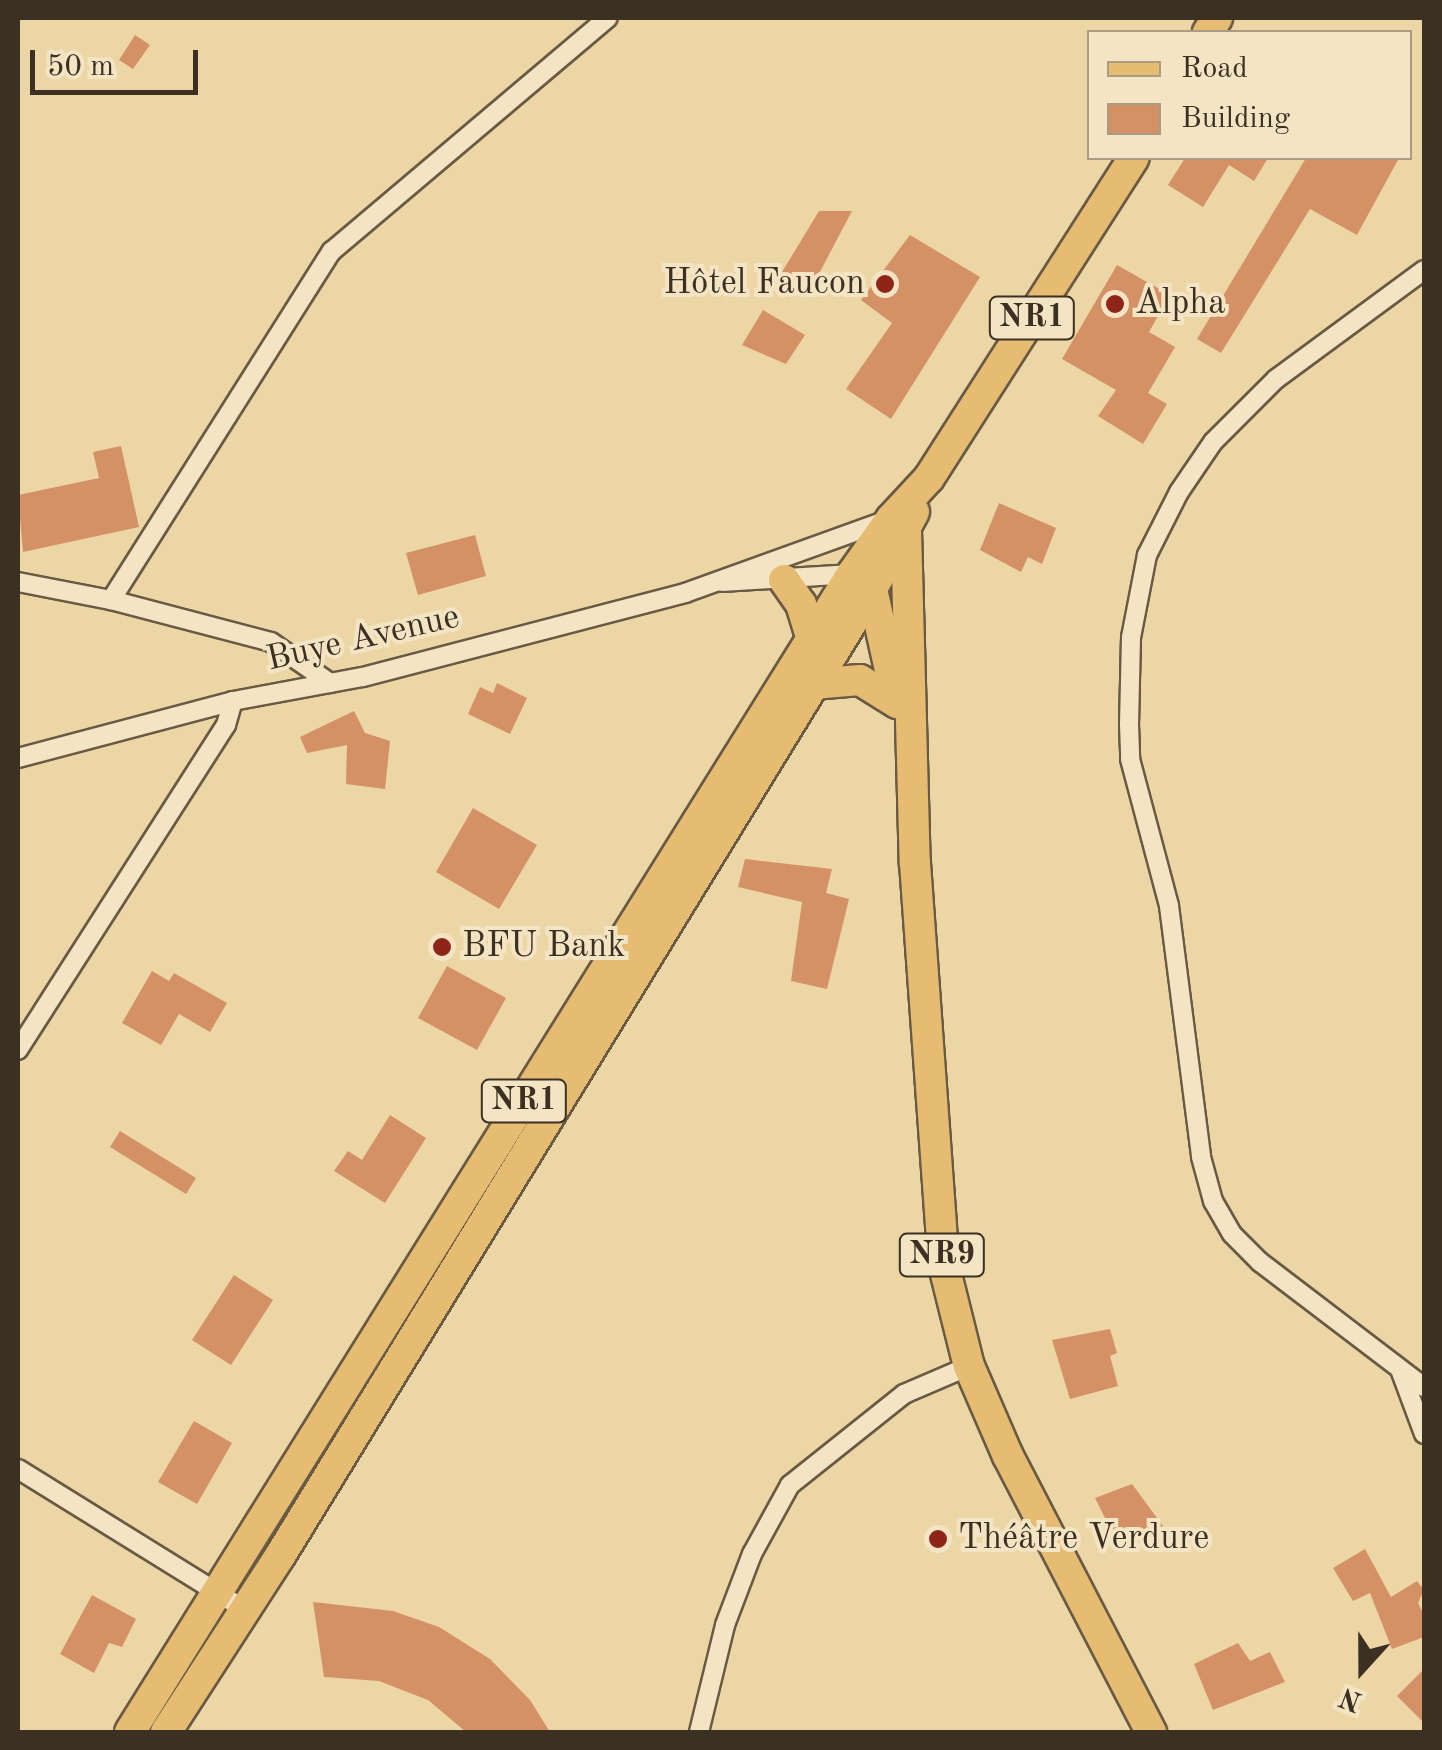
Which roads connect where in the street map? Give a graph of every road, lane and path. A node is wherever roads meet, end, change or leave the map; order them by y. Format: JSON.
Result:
{"nodes":[{"id":1,"x":608,"y":18,"type":"edge"},
{"id":2,"x":1133,"y":160,"type":"edge"},
{"id":3,"x":1424,"y":270,"type":"edge"},
{"id":4,"x":899,"y":524,"type":"junction"},
{"id":5,"x":784,"y":580,"type":"junction"},
{"id":6,"x":18,"y":582,"type":"edge"},
{"id":7,"x":722,"y":582,"type":"junction"},
{"id":8,"x":862,"y":582,"type":"junction"},
{"id":9,"x":111,"y":600,"type":"junction"},
{"id":10,"x":812,"y":640,"type":"junction"},
{"id":11,"x":330,"y":683,"type":"junction"},
{"id":12,"x":813,"y":684,"type":"junction"},
{"id":13,"x":233,"y":701,"type":"junction"},
{"id":14,"x":897,"y":703,"type":"junction"},
{"id":15,"x":908,"y":734,"type":"junction"},
{"id":16,"x":18,"y":758,"type":"edge"},
{"id":17,"x":736,"y":785,"type":"junction"},
{"id":18,"x":18,"y":1050,"type":"edge"},
{"id":19,"x":970,"y":1366,"type":"junction"},
{"id":20,"x":1401,"y":1372,"type":"junction"},
{"id":21,"x":1424,"y":1388,"type":"edge"},
{"id":22,"x":1424,"y":1434,"type":"edge"},
{"id":23,"x":18,"y":1469,"type":"edge"},
{"id":24,"x":218,"y":1594,"type":"junction"},
{"id":25,"x":244,"y":1610,"type":"junction"},
{"id":26,"x":130,"y":1732,"type":"edge"},
{"id":27,"x":166,"y":1732,"type":"edge"},
{"id":28,"x":699,"y":1732,"type":"edge"},
{"id":29,"x":1150,"y":1732,"type":"edge"}],
"edges":[{"from":1,"to":9,"type":"street"},
{"from":2,"to":4,"type":"main road","number":"NR1"},
{"from":3,"to":20,"type":"street"},
{"from":4,"to":7,"type":"street","name":"Buye Avenue"},
{"from":4,"to":8,"type":"main road","number":"NR1"},
{"from":4,"to":15,"type":"main road","number":"NR9"},
{"from":5,"to":7,"type":"street","name":"Buye Avenue"},
{"from":5,"to":8,"type":"street","name":"Buye Avenue"},
{"from":5,"to":10,"type":"main road"},
{"from":6,"to":9,"type":"street"},
{"from":7,"to":11,"type":"street","name":"Buye Avenue"},
{"from":8,"to":10,"type":"main road","number":"NR1"},
{"from":8,"to":12,"type":"main road","number":"NR1"},
{"from":8,"to":14,"type":"main road","number":"NR9"},
{"from":9,"to":11,"type":"street"},
{"from":10,"to":17,"type":"main road","number":"NR1"},
{"from":11,"to":13,"type":"street","name":"Buye Avenue"},
{"from":12,"to":14,"type":"main road"},
{"from":12,"to":17,"type":"main road","number":"NR1"},
{"from":13,"to":16,"type":"street","name":"Buye Avenue"},
{"from":13,"to":18,"type":"street"},
{"from":14,"to":15,"type":"main road","number":"NR9"},
{"from":15,"to":19,"type":"main road","number":"NR9"},
{"from":17,"to":24,"type":"main road","number":"NR1"},
{"from":17,"to":25,"type":"main road","number":"NR1"},
{"from":19,"to":28,"type":"street"},
{"from":19,"to":29,"type":"main road","number":"NR9"},
{"from":20,"to":21,"type":"street"},
{"from":20,"to":22,"type":"street"},
{"from":23,"to":24,"type":"street"},
{"from":24,"to":25,"type":"street"},
{"from":24,"to":26,"type":"main road","number":"NR1"},
{"from":25,"to":27,"type":"main road","number":"NR1"}]}
